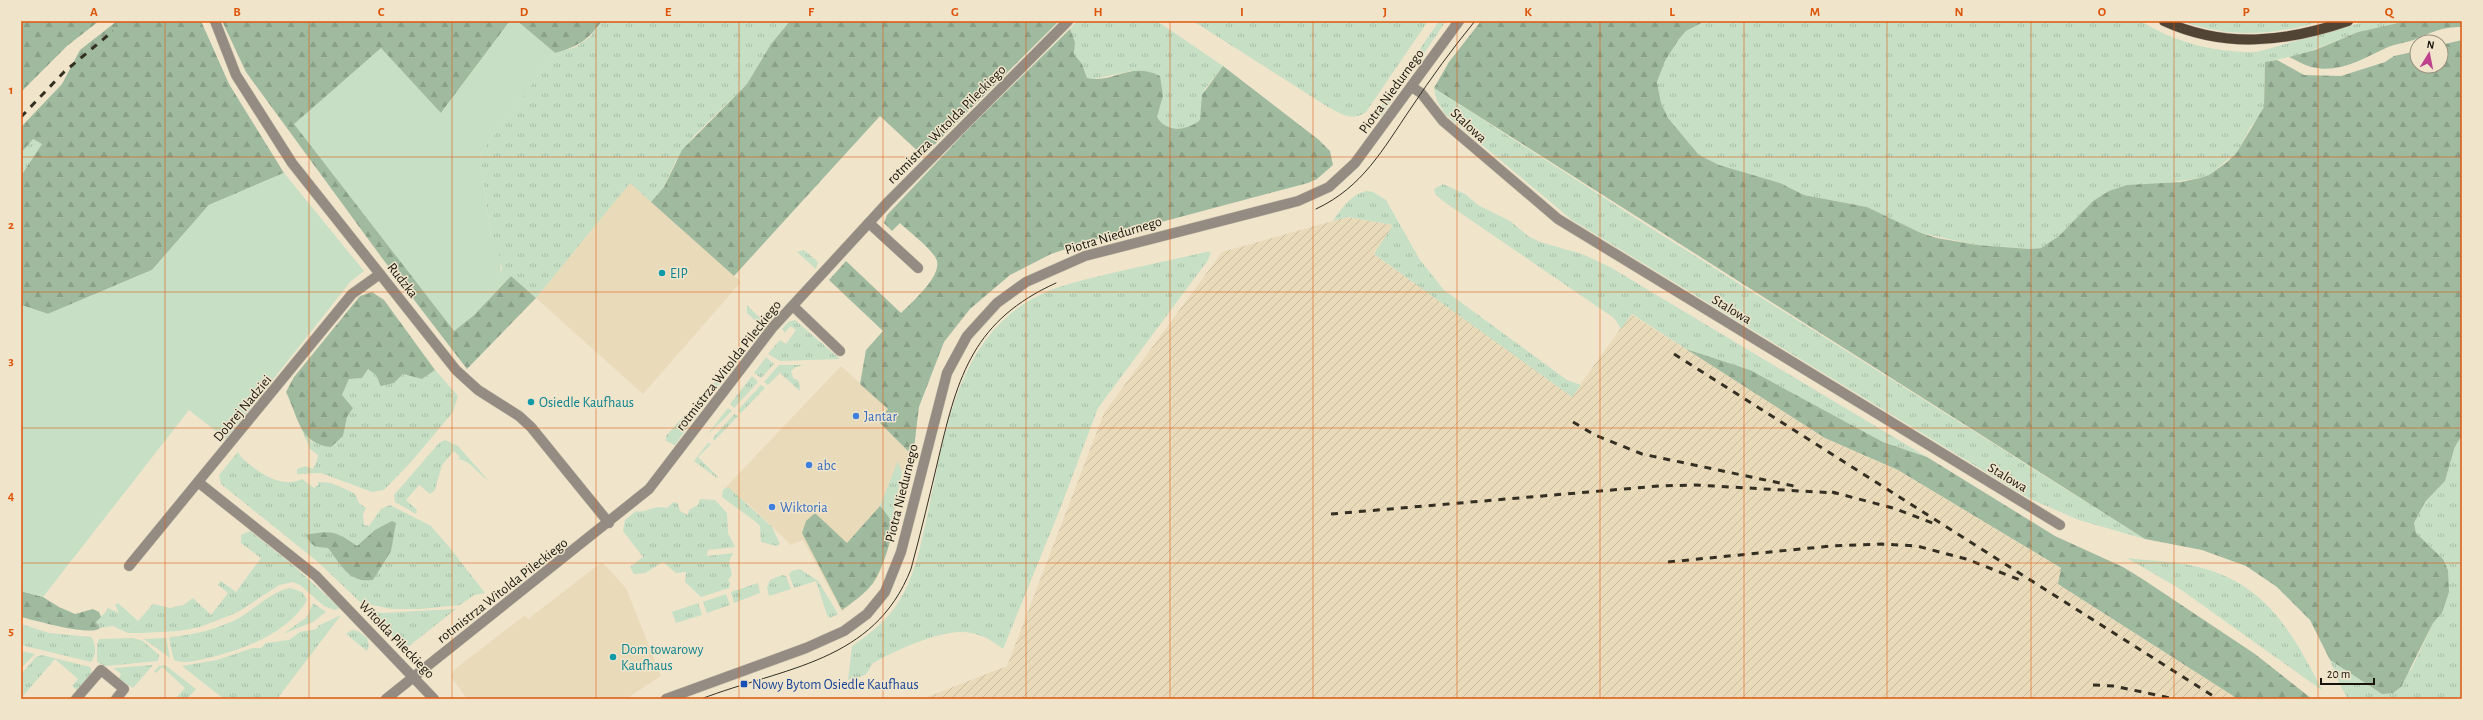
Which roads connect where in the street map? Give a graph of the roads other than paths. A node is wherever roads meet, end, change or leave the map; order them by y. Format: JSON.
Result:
{"nodes":[{"id":1,"x":215,"y":21,"type":"edge"},
{"id":2,"x":1068,"y":21,"type":"edge"},
{"id":3,"x":1459,"y":21,"type":"edge"},
{"id":4,"x":2164,"y":21,"type":"edge"},
{"id":5,"x":2348,"y":21,"type":"edge"},
{"id":6,"x":1412,"y":87,"type":"junction"},
{"id":7,"x":869,"y":222,"type":"junction"},
{"id":8,"x":918,"y":268,"type":"dead end"},
{"id":9,"x":380,"y":274,"type":"junction"},
{"id":10,"x":793,"y":306,"type":"junction"},
{"id":11,"x":840,"y":351,"type":"dead end"},
{"id":12,"x":198,"y":482,"type":"junction"},
{"id":13,"x":609,"y":523,"type":"junction"},
{"id":14,"x":2060,"y":525,"type":"dead end"},
{"id":15,"x":129,"y":566,"type":"dead end"},
{"id":16,"x":414,"y":676,"type":"junction"},
{"id":17,"x":76,"y":699,"type":"edge"},
{"id":18,"x":116,"y":699,"type":"edge"},
{"id":19,"x":386,"y":699,"type":"edge"},
{"id":20,"x":434,"y":699,"type":"edge"},
{"id":21,"x":666,"y":699,"type":"edge"}],
"edges":[{"from":1,"to":9,"type":"street","name":"Rudzka"},
{"from":2,"to":7,"type":"street","name":"rotmistrza Witolda Pileckiego"},
{"from":3,"to":6,"type":"street","name":"Piotra Niedurnego"},
{"from":4,"to":5,"type":"main road"},
{"from":6,"to":14,"type":"street","name":"Stalowa"},
{"from":6,"to":21,"type":"street","name":"Piotra Niedurnego"},
{"from":7,"to":8,"type":"street"},
{"from":7,"to":10,"type":"street","name":"rotmistrza Witolda Pileckiego"},
{"from":9,"to":12,"type":"street","name":"Dobrej Nadziei"},
{"from":9,"to":13,"type":"street","name":"Rudzka"},
{"from":10,"to":11,"type":"street"},
{"from":10,"to":13,"type":"street","name":"rotmistrza Witolda Pileckiego"},
{"from":12,"to":15,"type":"street","name":"Dobrej Nadziei"},
{"from":12,"to":16,"type":"street","name":"Witolda Pileckiego"},
{"from":13,"to":16,"type":"street","name":"rotmistrza Witolda Pileckiego"},
{"from":16,"to":19,"type":"street","name":"rotmistrza Witolda Pileckiego"},
{"from":16,"to":20,"type":"street","name":"Witolda Pileckiego"},
{"from":17,"to":18,"type":"street"}]}
